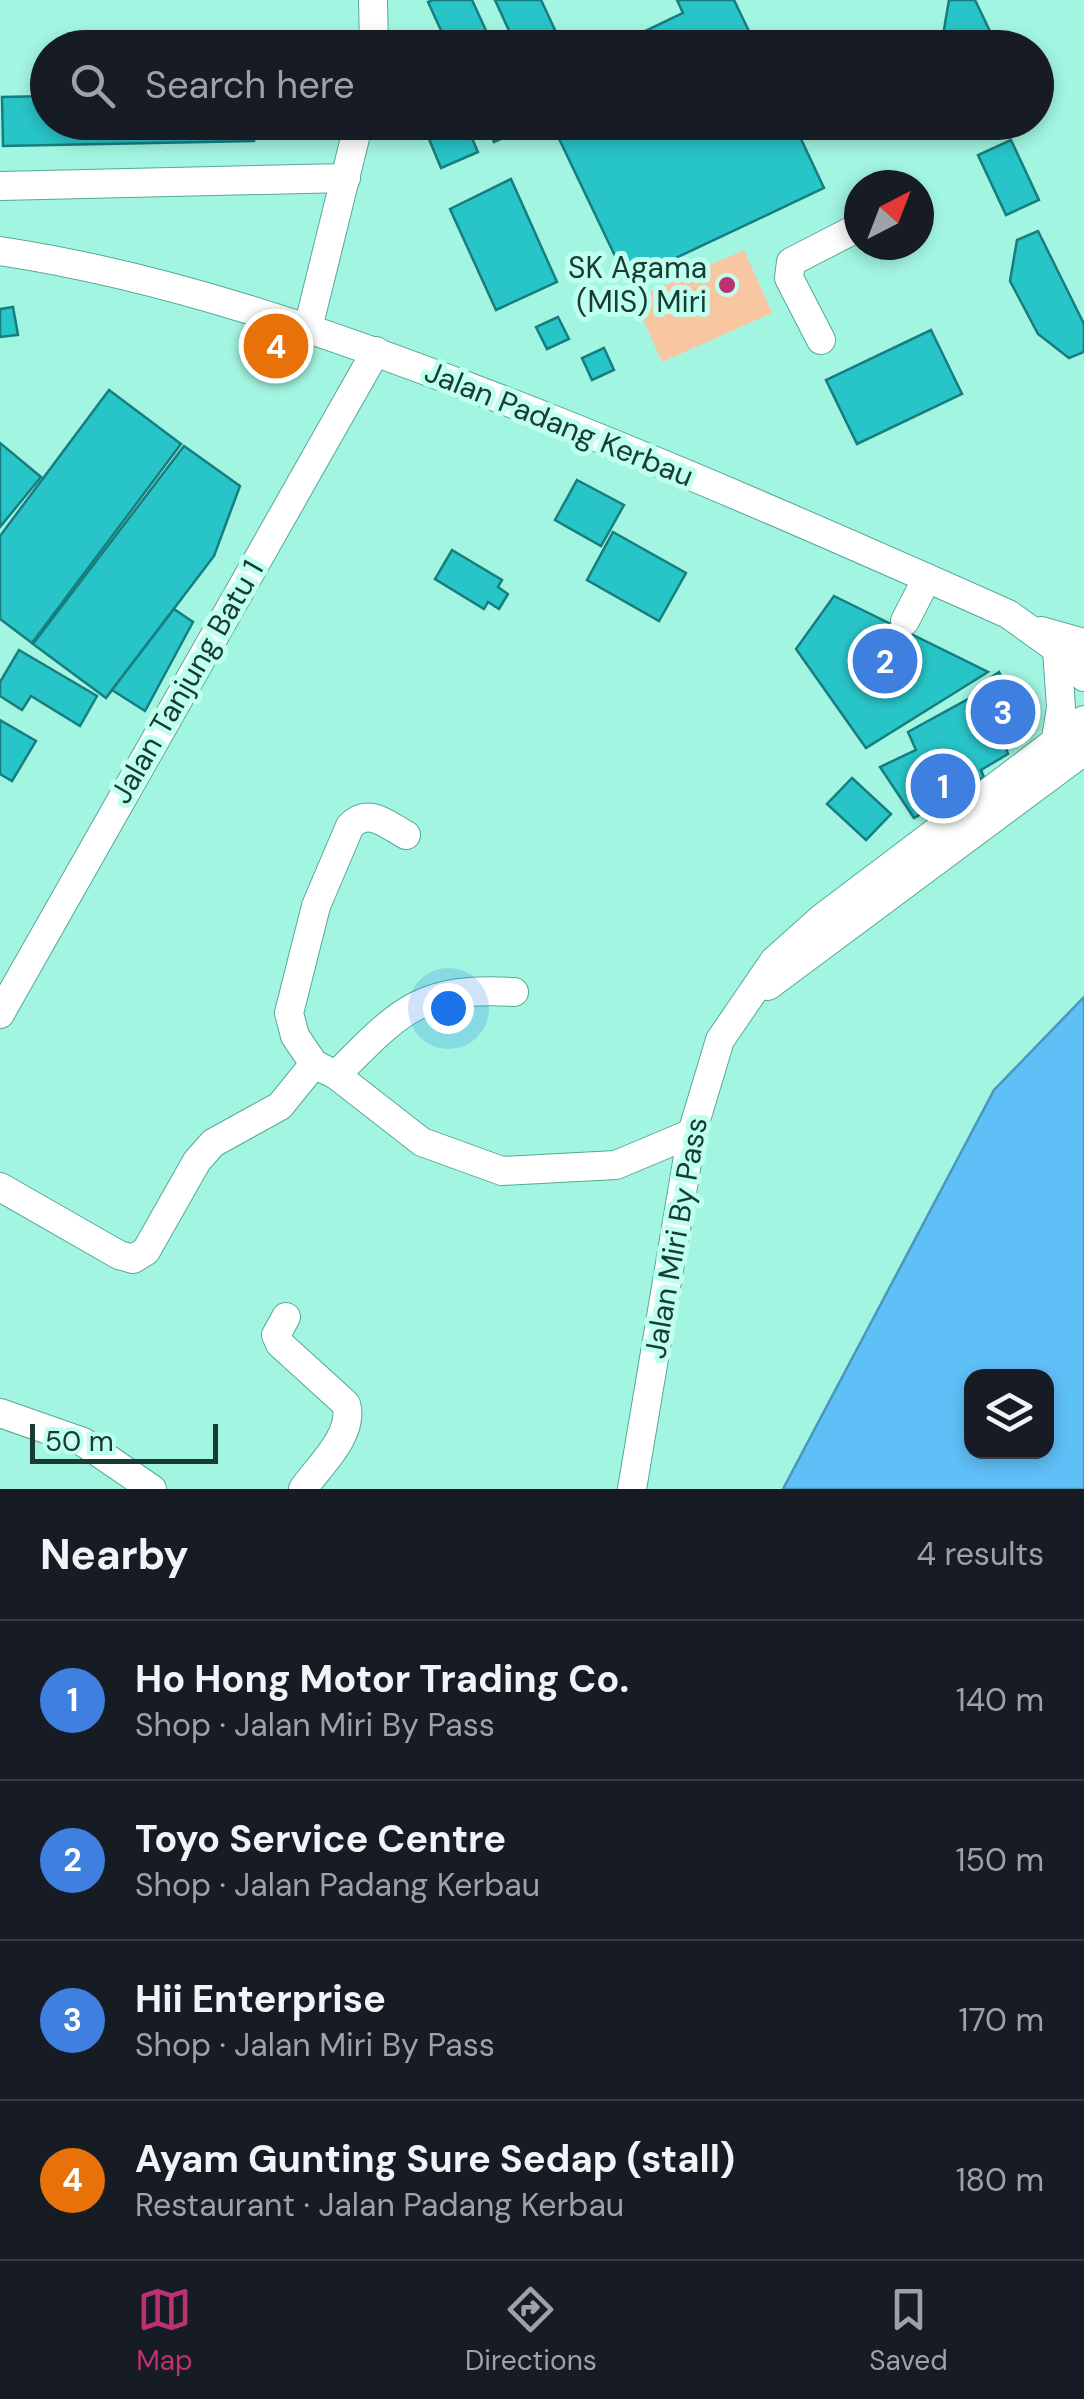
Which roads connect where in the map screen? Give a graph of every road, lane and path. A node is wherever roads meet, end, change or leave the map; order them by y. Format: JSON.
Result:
{"nodes":[{"id":1,"x":373,"y":0,"type":"edge"},
{"id":2,"x":374,"y":30,"type":"edge"},
{"id":3,"x":355,"y":140,"type":"edge"},
{"id":4,"x":346,"y":178,"type":"junction"},
{"id":5,"x":0,"y":186,"type":"edge"},
{"id":6,"x":844,"y":235,"type":"edge"},
{"id":7,"x":0,"y":251,"type":"edge"},
{"id":8,"x":308,"y":328,"type":"junction"},
{"id":9,"x":821,"y":340,"type":"dead end"},
{"id":10,"x":376,"y":351,"type":"junction"},
{"id":11,"x":927,"y":578,"type":"junction"},
{"id":12,"x":904,"y":620,"type":"dead end"},
{"id":13,"x":1070,"y":646,"type":"edge"},
{"id":14,"x":1084,"y":677,"type":"edge"},
{"id":15,"x":1084,"y":720,"type":"edge"},
{"id":16,"x":1054,"y":744,"type":"junction"},
{"id":17,"x":1084,"y":751,"type":"edge"},
{"id":18,"x":406,"y":835,"type":"dead end"},
{"id":19,"x":10,"y":968,"type":"edge"},
{"id":20,"x":514,"y":992,"type":"dead end"},
{"id":21,"x":749,"y":998,"type":"junction"},
{"id":22,"x":0,"y":1014,"type":"edge"},
{"id":23,"x":325,"y":1069,"type":"junction"},
{"id":24,"x":692,"y":1134,"type":"junction"},
{"id":25,"x":0,"y":1187,"type":"edge"},
{"id":26,"x":286,"y":1317,"type":"dead end"},
{"id":27,"x":0,"y":1413,"type":"edge"},
{"id":28,"x":152,"y":1489,"type":"edge"},
{"id":29,"x":303,"y":1489,"type":"edge"},
{"id":30,"x":632,"y":1489,"type":"edge"}],
"edges":[{"from":1,"to":2,"type":"street"},
{"from":3,"to":4,"type":"street"},
{"from":4,"to":5,"type":"street"},
{"from":4,"to":8,"type":"street"},
{"from":6,"to":9,"type":"street"},
{"from":7,"to":8,"type":"street","name":"Jalan Padang Kerbau"},
{"from":8,"to":10,"type":"street","name":"Jalan Padang Kerbau"},
{"from":10,"to":11,"type":"street","name":"Jalan Padang Kerbau"},
{"from":10,"to":19,"type":"street","name":"Jalan Tanjung Batu 1"},
{"from":11,"to":12,"type":"street"},
{"from":11,"to":13,"type":"street","name":"Jalan Padang Kerbau"},
{"from":13,"to":14,"type":"street"},
{"from":13,"to":16,"type":"street"},
{"from":15,"to":16,"type":"street","name":"Jalan Miri By Pass"},
{"from":16,"to":21,"type":"street","name":"Jalan Miri By Pass"},
{"from":17,"to":21,"type":"street","name":"Jalan Miri By Pass"},
{"from":18,"to":23,"type":"street"},
{"from":19,"to":22,"type":"street","name":"Jalan Tanjung Batu 1"},
{"from":20,"to":23,"type":"street"},
{"from":21,"to":24,"type":"street","name":"Jalan Miri By Pass"},
{"from":23,"to":24,"type":"street"},
{"from":23,"to":25,"type":"street"},
{"from":24,"to":30,"type":"street","name":"Jalan Miri By Pass"},
{"from":26,"to":29,"type":"street"},
{"from":27,"to":28,"type":"street"}]}
